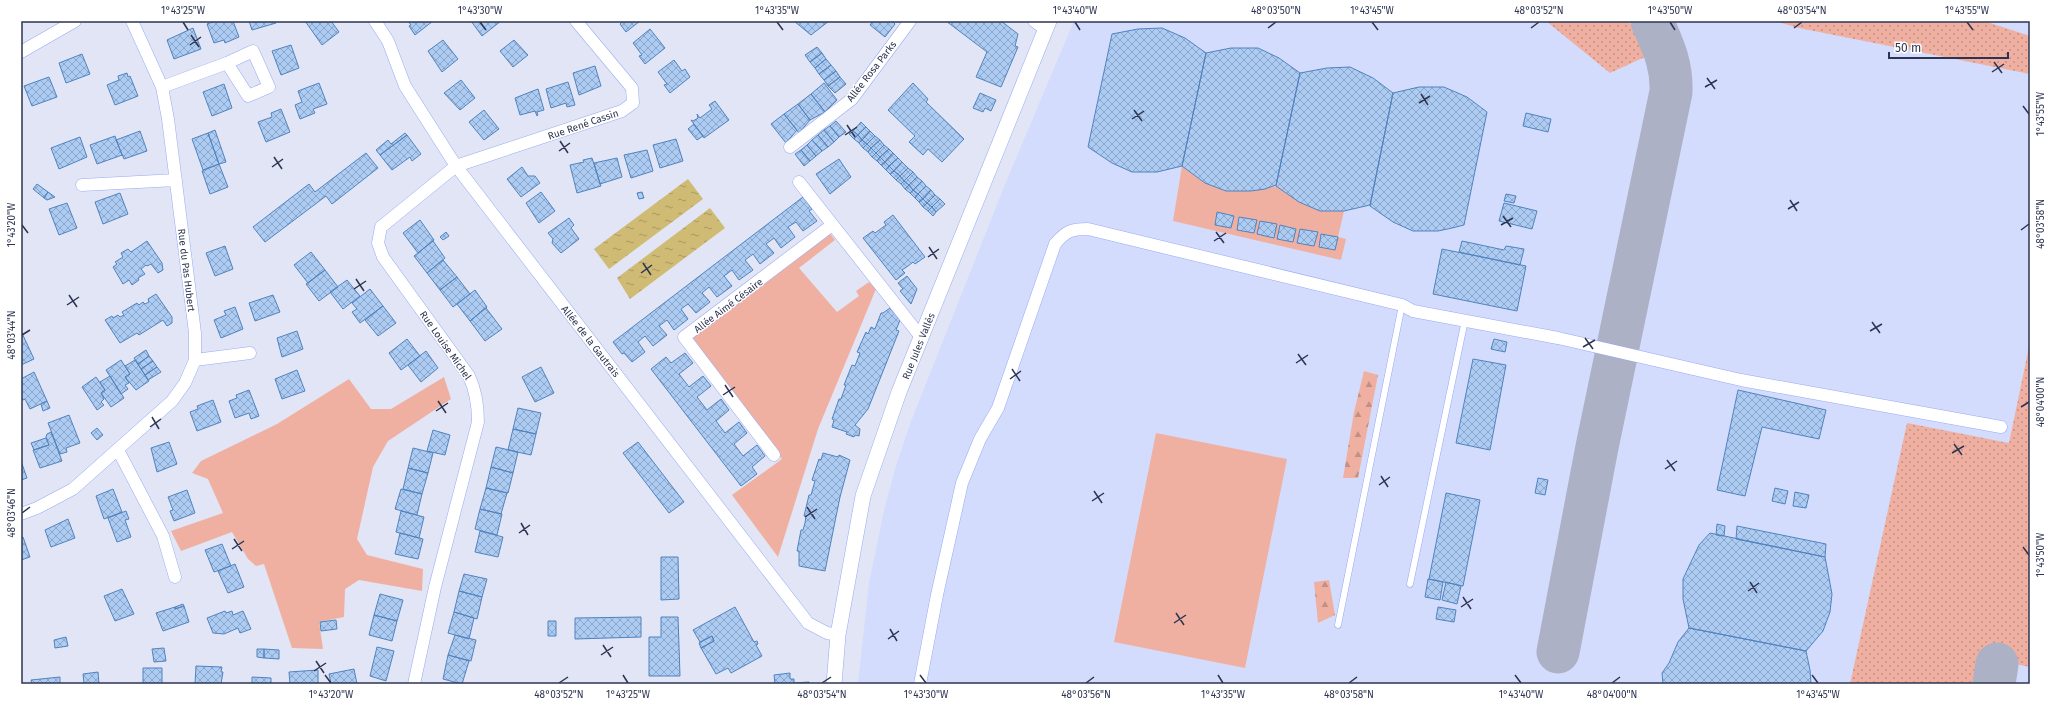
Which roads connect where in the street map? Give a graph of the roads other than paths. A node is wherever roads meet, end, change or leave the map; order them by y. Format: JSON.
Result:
{"nodes":[{"id":1,"x":75,"y":21,"type":"edge"},
{"id":2,"x":132,"y":21,"type":"edge"},
{"id":3,"x":375,"y":21,"type":"edge"},
{"id":4,"x":576,"y":21,"type":"edge"},
{"id":5,"x":910,"y":21,"type":"edge"},
{"id":6,"x":1043,"y":24,"type":"edge"},
{"id":7,"x":21,"y":52,"type":"edge"},
{"id":8,"x":227,"y":64,"type":"dead end"},
{"id":9,"x":162,"y":87,"type":"junction"},
{"id":10,"x":790,"y":147,"type":"dead end"},
{"id":11,"x":456,"y":166,"type":"junction"},
{"id":12,"x":176,"y":180,"type":"junction"},
{"id":13,"x":799,"y":182,"type":"dead end"},
{"id":14,"x":82,"y":185,"type":"dead end"},
{"id":15,"x":832,"y":225,"type":"junction"},
{"id":16,"x":1402,"y":306,"type":"junction"},
{"id":17,"x":1465,"y":320,"type":"junction"},
{"id":18,"x":921,"y":338,"type":"junction"},
{"id":19,"x":250,"y":353,"type":"dead end"},
{"id":20,"x":195,"y":360,"type":"junction"},
{"id":21,"x":2001,"y":427,"type":"dead end"},
{"id":22,"x":118,"y":450,"type":"junction"},
{"id":23,"x":774,"y":456,"type":"dead end"},
{"id":24,"x":21,"y":514,"type":"edge"},
{"id":25,"x":175,"y":577,"type":"dead end"},
{"id":26,"x":1410,"y":584,"type":"dead end"},
{"id":27,"x":1338,"y":625,"type":"dead end"},
{"id":28,"x":838,"y":635,"type":"junction"},
{"id":29,"x":414,"y":684,"type":"edge"},
{"id":30,"x":834,"y":684,"type":"edge"},
{"id":31,"x":920,"y":684,"type":"edge"}],
"edges":[{"from":1,"to":7,"type":"street"},
{"from":2,"to":9,"type":"street","name":"Rue du Pas Hubert"},
{"from":3,"to":11,"type":"street","name":"Allée de la Gautrais"},
{"from":4,"to":11,"type":"street","name":"Rue René Cassin"},
{"from":5,"to":10,"type":"street","name":"Allée Rosa Parks"},
{"from":6,"to":18,"type":"street","name":"Rue Jules Vallès"},
{"from":8,"to":9,"type":"street"},
{"from":9,"to":12,"type":"street","name":"Rue du Pas Hubert"},
{"from":11,"to":28,"type":"street","name":"Allée de la Gautrais"},
{"from":11,"to":29,"type":"street","name":"Rue Louise Michel"},
{"from":12,"to":14,"type":"street"},
{"from":12,"to":20,"type":"street","name":"Rue du Pas Hubert"},
{"from":13,"to":15,"type":"street"},
{"from":15,"to":18,"type":"street"},
{"from":15,"to":23,"type":"street","name":"Allée Aimé Césaire"},
{"from":16,"to":17,"type":"street"},
{"from":16,"to":27,"type":"lane"},
{"from":16,"to":31,"type":"street"},
{"from":17,"to":21,"type":"street"},
{"from":17,"to":26,"type":"lane"},
{"from":18,"to":28,"type":"street","name":"Rue Jules Vallès"},
{"from":19,"to":20,"type":"street"},
{"from":20,"to":22,"type":"street","name":"Rue du Pas Hubert"},
{"from":22,"to":24,"type":"street","name":"Rue du Pas Hubert"},
{"from":22,"to":25,"type":"street"},
{"from":28,"to":30,"type":"street","name":"Rue Jules Vallès"}]}
